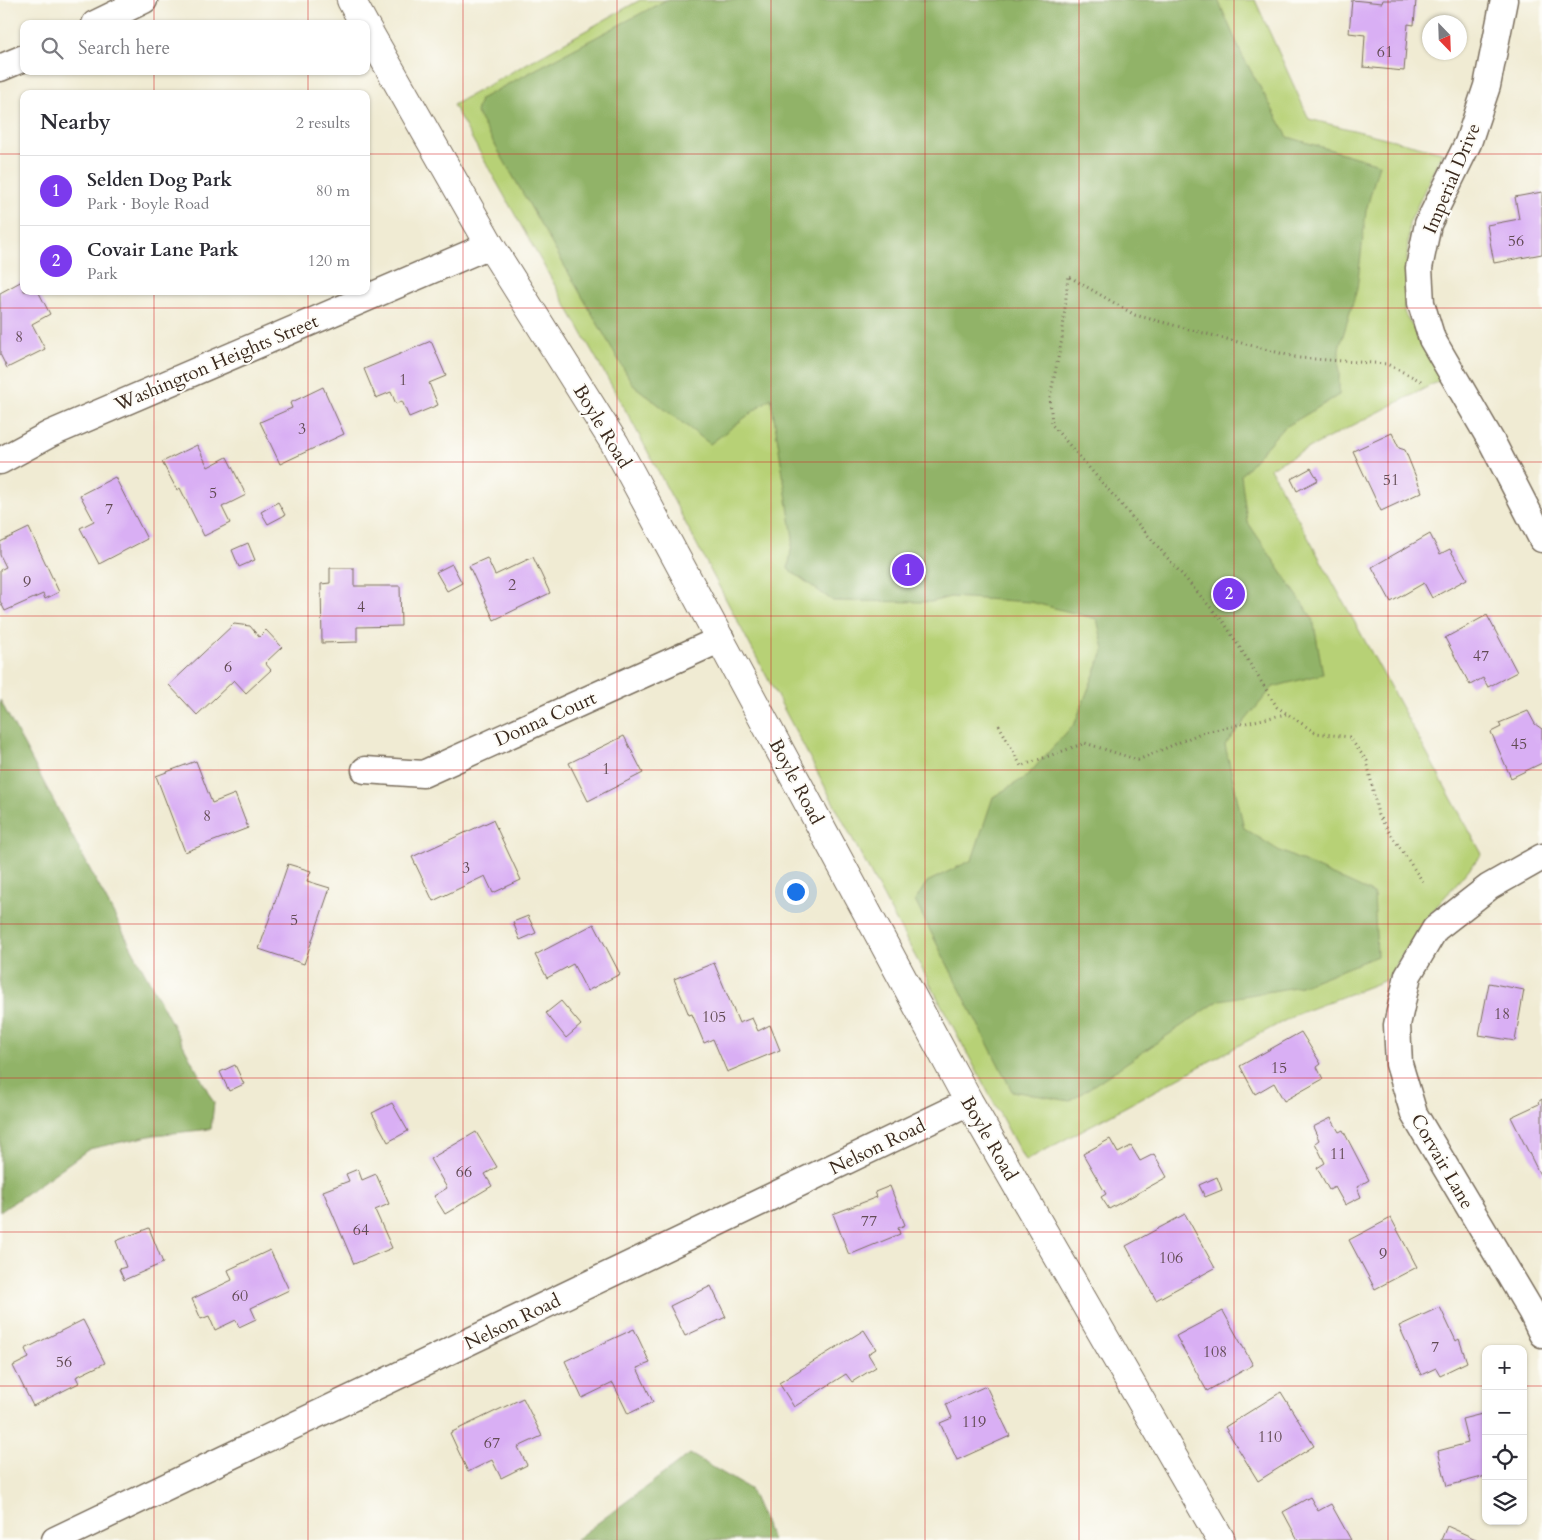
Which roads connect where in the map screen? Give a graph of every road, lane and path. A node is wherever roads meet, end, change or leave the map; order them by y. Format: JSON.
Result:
{"nodes":[{"id":1,"x":144,"y":0,"type":"edge"},
{"id":2,"x":351,"y":0,"type":"edge"},
{"id":3,"x":1504,"y":0,"type":"edge"},
{"id":4,"x":103,"y":20,"type":"edge"},
{"id":5,"x":362,"y":20,"type":"edge"},
{"id":6,"x":370,"y":34,"type":"edge"},
{"id":7,"x":20,"y":60,"type":"edge"},
{"id":8,"x":0,"y":68,"type":"edge"},
{"id":9,"x":490,"y":245,"type":"junction"},
{"id":10,"x":1422,"y":381,"type":"dead end"},
{"id":11,"x":0,"y":461,"type":"edge"},
{"id":12,"x":1539,"y":526,"type":"edge"},
{"id":13,"x":721,"y":639,"type":"junction"},
{"id":14,"x":1286,"y":714,"type":"junction"},
{"id":15,"x":999,"y":725,"type":"dead end"},
{"id":16,"x":365,"y":770,"type":"dead end"},
{"id":17,"x":1542,"y":856,"type":"edge"},
{"id":18,"x":1425,"y":885,"type":"dead end"},
{"id":19,"x":969,"y":1102,"type":"junction"},
{"id":20,"x":1542,"y":1334,"type":"edge"},
{"id":21,"x":55,"y":1540,"type":"edge"},
{"id":22,"x":1220,"y":1540,"type":"edge"}],
"edges":[{"from":1,"to":4,"type":"street"},
{"from":2,"to":5,"type":"street","name":"Boyle Road"},
{"from":3,"to":12,"type":"street","name":"Imperial Drive"},
{"from":6,"to":9,"type":"street","name":"Boyle Road"},
{"from":7,"to":8,"type":"street"},
{"from":9,"to":11,"type":"street","name":"Washington Heights Street"},
{"from":9,"to":13,"type":"street","name":"Boyle Road"},
{"from":10,"to":14,"type":"path"},
{"from":13,"to":16,"type":"street","name":"Donna Court"},
{"from":13,"to":19,"type":"street","name":"Boyle Road"},
{"from":14,"to":15,"type":"path"},
{"from":14,"to":18,"type":"path"},
{"from":17,"to":20,"type":"street","name":"Corvair Lane"},
{"from":19,"to":21,"type":"street","name":"Nelson Road"},
{"from":19,"to":22,"type":"street","name":"Boyle Road"}]}
